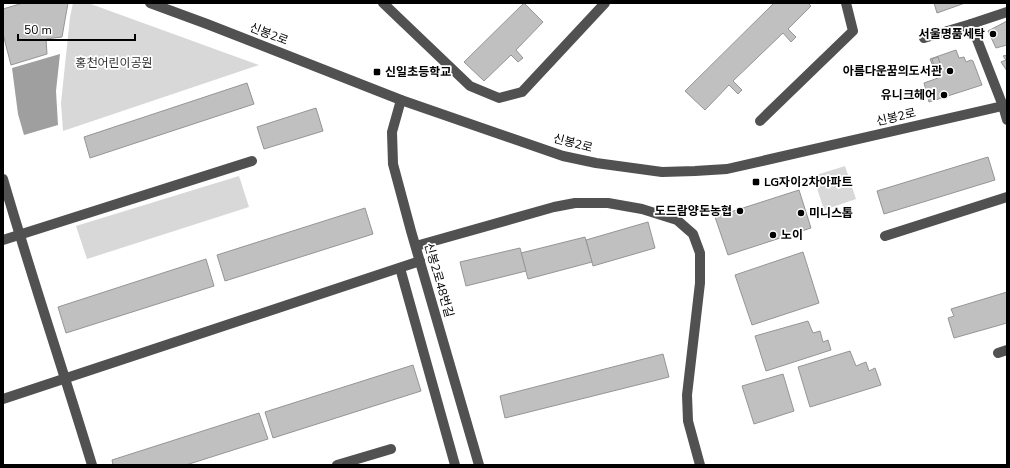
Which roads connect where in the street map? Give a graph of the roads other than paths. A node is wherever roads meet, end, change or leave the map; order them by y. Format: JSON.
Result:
{"nodes":[{"id":1,"x":150,"y":3,"type":"edge"},
{"id":2,"x":605,"y":3,"type":"edge"},
{"id":3,"x":846,"y":3,"type":"edge"},
{"id":4,"x":385,"y":4,"type":"edge"},
{"id":5,"x":1007,"y":12,"type":"edge"},
{"id":6,"x":971,"y":24,"type":"junction"},
{"id":7,"x":924,"y":38,"type":"dead end"},
{"id":8,"x":401,"y":100,"type":"junction"},
{"id":9,"x":1005,"y":106,"type":"edge"},
{"id":10,"x":1007,"y":120,"type":"edge"},
{"id":11,"x":760,"y":121,"type":"dead end"},
{"id":12,"x":252,"y":161,"type":"dead end"},
{"id":13,"x":3,"y":179,"type":"edge"},
{"id":14,"x":1007,"y":197,"type":"edge"},
{"id":15,"x":19,"y":235,"type":"junction"},
{"id":16,"x":885,"y":236,"type":"dead end"},
{"id":17,"x":3,"y":240,"type":"edge"},
{"id":18,"x":416,"y":246,"type":"junction"},
{"id":19,"x":420,"y":261,"type":"junction"},
{"id":20,"x":400,"y":268,"type":"junction"},
{"id":21,"x":65,"y":378,"type":"junction"},
{"id":22,"x":3,"y":399,"type":"edge"},
{"id":23,"x":391,"y":449,"type":"dead end"},
{"id":24,"x":92,"y":465,"type":"edge"},
{"id":25,"x":338,"y":465,"type":"edge"},
{"id":26,"x":455,"y":465,"type":"edge"},
{"id":27,"x":479,"y":465,"type":"edge"},
{"id":28,"x":700,"y":465,"type":"edge"}],
"edges":[{"from":1,"to":8,"type":"street","name":"신봉2로"},
{"from":2,"to":4,"type":"street"},
{"from":3,"to":11,"type":"street"},
{"from":5,"to":6,"type":"street"},
{"from":6,"to":7,"type":"street"},
{"from":6,"to":9,"type":"street"},
{"from":8,"to":9,"type":"street","name":"신봉2로"},
{"from":8,"to":18,"type":"street","name":"신봉2로48번길"},
{"from":9,"to":10,"type":"street"},
{"from":12,"to":15,"type":"street"},
{"from":13,"to":15,"type":"street"},
{"from":14,"to":16,"type":"street"},
{"from":15,"to":17,"type":"street"},
{"from":15,"to":21,"type":"street"},
{"from":18,"to":19,"type":"street","name":"신봉2로48번길"},
{"from":18,"to":28,"type":"street"},
{"from":19,"to":20,"type":"street"},
{"from":19,"to":27,"type":"street","name":"신봉2로48번길"},
{"from":20,"to":21,"type":"street"},
{"from":20,"to":26,"type":"street"},
{"from":21,"to":22,"type":"street"},
{"from":21,"to":24,"type":"street"},
{"from":23,"to":25,"type":"street"}]}
